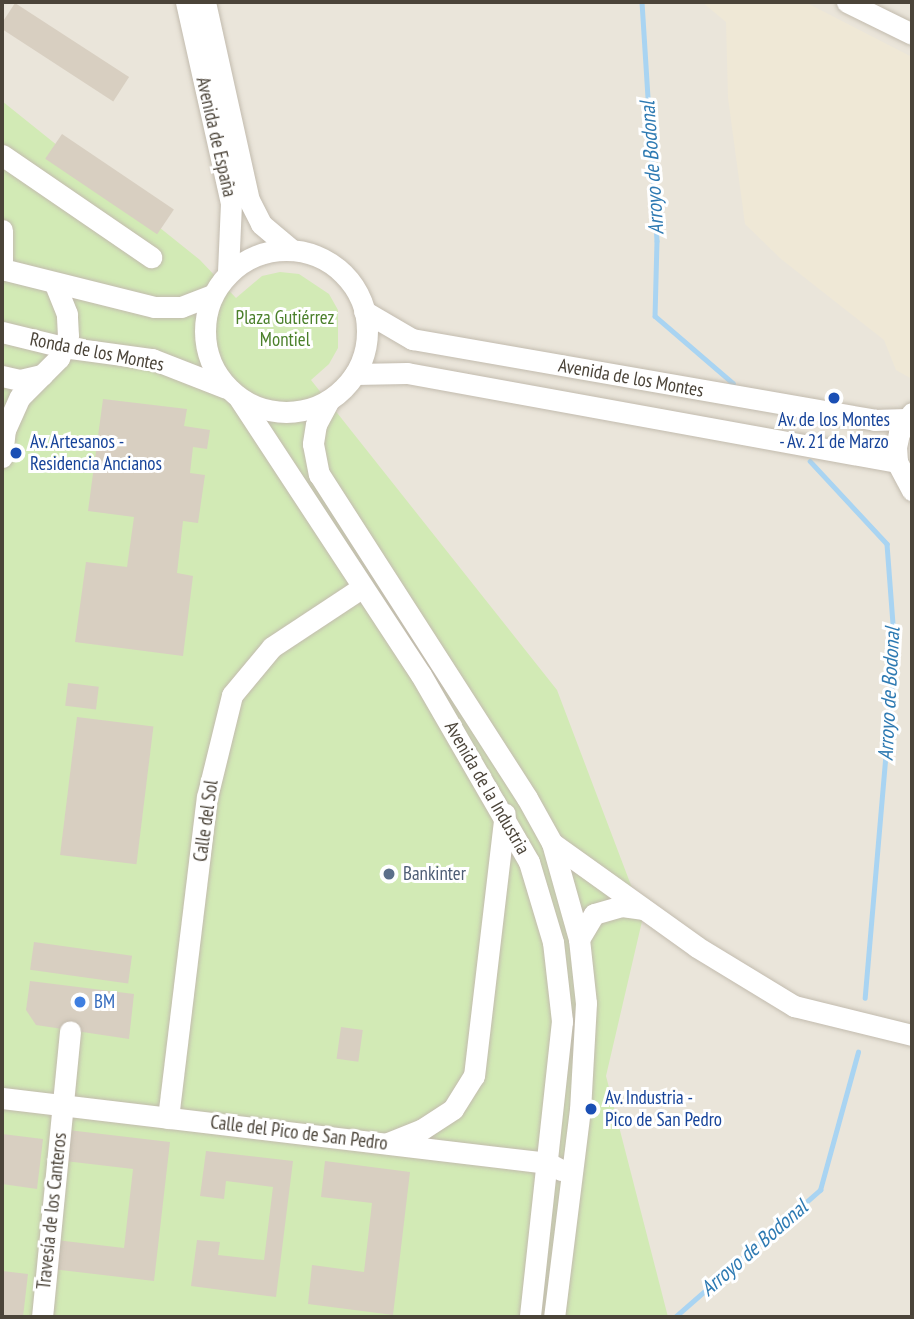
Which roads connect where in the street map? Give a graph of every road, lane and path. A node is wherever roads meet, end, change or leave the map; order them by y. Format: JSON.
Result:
{"nodes":[{"id":1,"x":186,"y":2,"type":"edge"},
{"id":2,"x":205,"y":2,"type":"edge"},
{"id":3,"x":847,"y":2,"type":"edge"},
{"id":4,"x":912,"y":34,"type":"edge"},
{"id":5,"x":2,"y":155,"type":"edge"},
{"id":6,"x":2,"y":230,"type":"edge"},
{"id":7,"x":292,"y":250,"type":"junction"},
{"id":8,"x":151,"y":257,"type":"dead end"},
{"id":9,"x":2,"y":270,"type":"edge"},
{"id":10,"x":229,"y":273,"type":"junction"},
{"id":11,"x":55,"y":284,"type":"junction"},
{"id":12,"x":213,"y":295,"type":"junction"},
{"id":13,"x":365,"y":311,"type":"junction"},
{"id":14,"x":2,"y":332,"type":"edge"},
{"id":15,"x":63,"y":347,"type":"junction"},
{"id":16,"x":355,"y":374,"type":"junction"},
{"id":17,"x":2,"y":376,"type":"edge"},
{"id":18,"x":42,"y":376,"type":"junction"},
{"id":19,"x":235,"y":394,"type":"junction"},
{"id":20,"x":329,"y":400,"type":"junction"},
{"id":21,"x":909,"y":416,"type":"edge"},
{"id":22,"x":4,"y":422,"type":"edge"},
{"id":23,"x":2,"y":457,"type":"edge"},
{"id":24,"x":897,"y":462,"type":"junction"},
{"id":25,"x":912,"y":490,"type":"edge"},
{"id":26,"x":361,"y":587,"type":"junction"},
{"id":27,"x":505,"y":814,"type":"junction"},
{"id":28,"x":552,"y":843,"type":"junction"},
{"id":29,"x":643,"y":909,"type":"junction"},
{"id":30,"x":579,"y":939,"type":"junction"},
{"id":31,"x":70,"y":1031,"type":"dead end"},
{"id":32,"x":912,"y":1035,"type":"edge"},
{"id":33,"x":2,"y":1085,"type":"edge"},
{"id":34,"x":11,"y":1099,"type":"edge"},
{"id":35,"x":62,"y":1105,"type":"junction"},
{"id":36,"x":168,"y":1118,"type":"junction"},
{"id":37,"x":387,"y":1144,"type":"junction"},
{"id":38,"x":548,"y":1163,"type":"junction"},
{"id":39,"x":573,"y":1178,"type":"junction"},
{"id":40,"x":42,"y":1317,"type":"edge"},
{"id":41,"x":530,"y":1317,"type":"edge"},
{"id":42,"x":554,"y":1317,"type":"edge"}],
"edges":[{"from":1,"to":10,"type":"street","name":"Avenida de España"},
{"from":2,"to":7,"type":"street","name":"Avenida de España"},
{"from":3,"to":4,"type":"street"},
{"from":5,"to":8,"type":"street"},
{"from":6,"to":9,"type":"street"},
{"from":7,"to":10,"type":"street"},
{"from":7,"to":13,"type":"street"},
{"from":9,"to":11,"type":"street"},
{"from":10,"to":12,"type":"street"},
{"from":11,"to":12,"type":"street"},
{"from":11,"to":15,"type":"street"},
{"from":12,"to":19,"type":"street"},
{"from":13,"to":16,"type":"street"},
{"from":13,"to":21,"type":"street","name":"Avenida de los Montes"},
{"from":14,"to":15,"type":"street","name":"Ronda de los Montes"},
{"from":15,"to":18,"type":"street"},
{"from":15,"to":19,"type":"street","name":"Ronda de los Montes"},
{"from":16,"to":20,"type":"street"},
{"from":16,"to":24,"type":"street","name":"Avenida de los Montes"},
{"from":17,"to":18,"type":"street"},
{"from":18,"to":22,"type":"street"},
{"from":19,"to":20,"type":"street"},
{"from":19,"to":26,"type":"street","name":"Avenida de la Industria"},
{"from":20,"to":28,"type":"street","name":"Avenida de la Industria"},
{"from":21,"to":24,"type":"street"},
{"from":22,"to":23,"type":"street"},
{"from":24,"to":25,"type":"street"},
{"from":26,"to":27,"type":"street","name":"Avenida de la Industria"},
{"from":26,"to":36,"type":"street","name":"Calle del Sol"},
{"from":27,"to":37,"type":"street"},
{"from":27,"to":38,"type":"street","name":"Avenida de la Industria"},
{"from":28,"to":29,"type":"street"},
{"from":28,"to":30,"type":"street","name":"Avenida de la Industria"},
{"from":29,"to":30,"type":"street"},
{"from":29,"to":32,"type":"street"},
{"from":30,"to":39,"type":"street","name":"Avenida de la Industria"},
{"from":31,"to":35,"type":"street","name":"Travesía de los Canteros"},
{"from":33,"to":34,"type":"street","name":"Calle del Pico de San Pedro"},
{"from":34,"to":35,"type":"street","name":"Calle del Pico de San Pedro"},
{"from":35,"to":36,"type":"street","name":"Calle del Pico de San Pedro"},
{"from":35,"to":40,"type":"street","name":"Travesía de los Canteros"},
{"from":36,"to":37,"type":"street","name":"Calle del Pico de San Pedro"},
{"from":37,"to":38,"type":"street","name":"Calle del Pico de San Pedro"},
{"from":38,"to":39,"type":"street","name":"Calle del Pico de San Pedro"},
{"from":38,"to":41,"type":"street","name":"Avenida de la Industria"},
{"from":39,"to":42,"type":"street","name":"Avenida de la Industria"}]}
